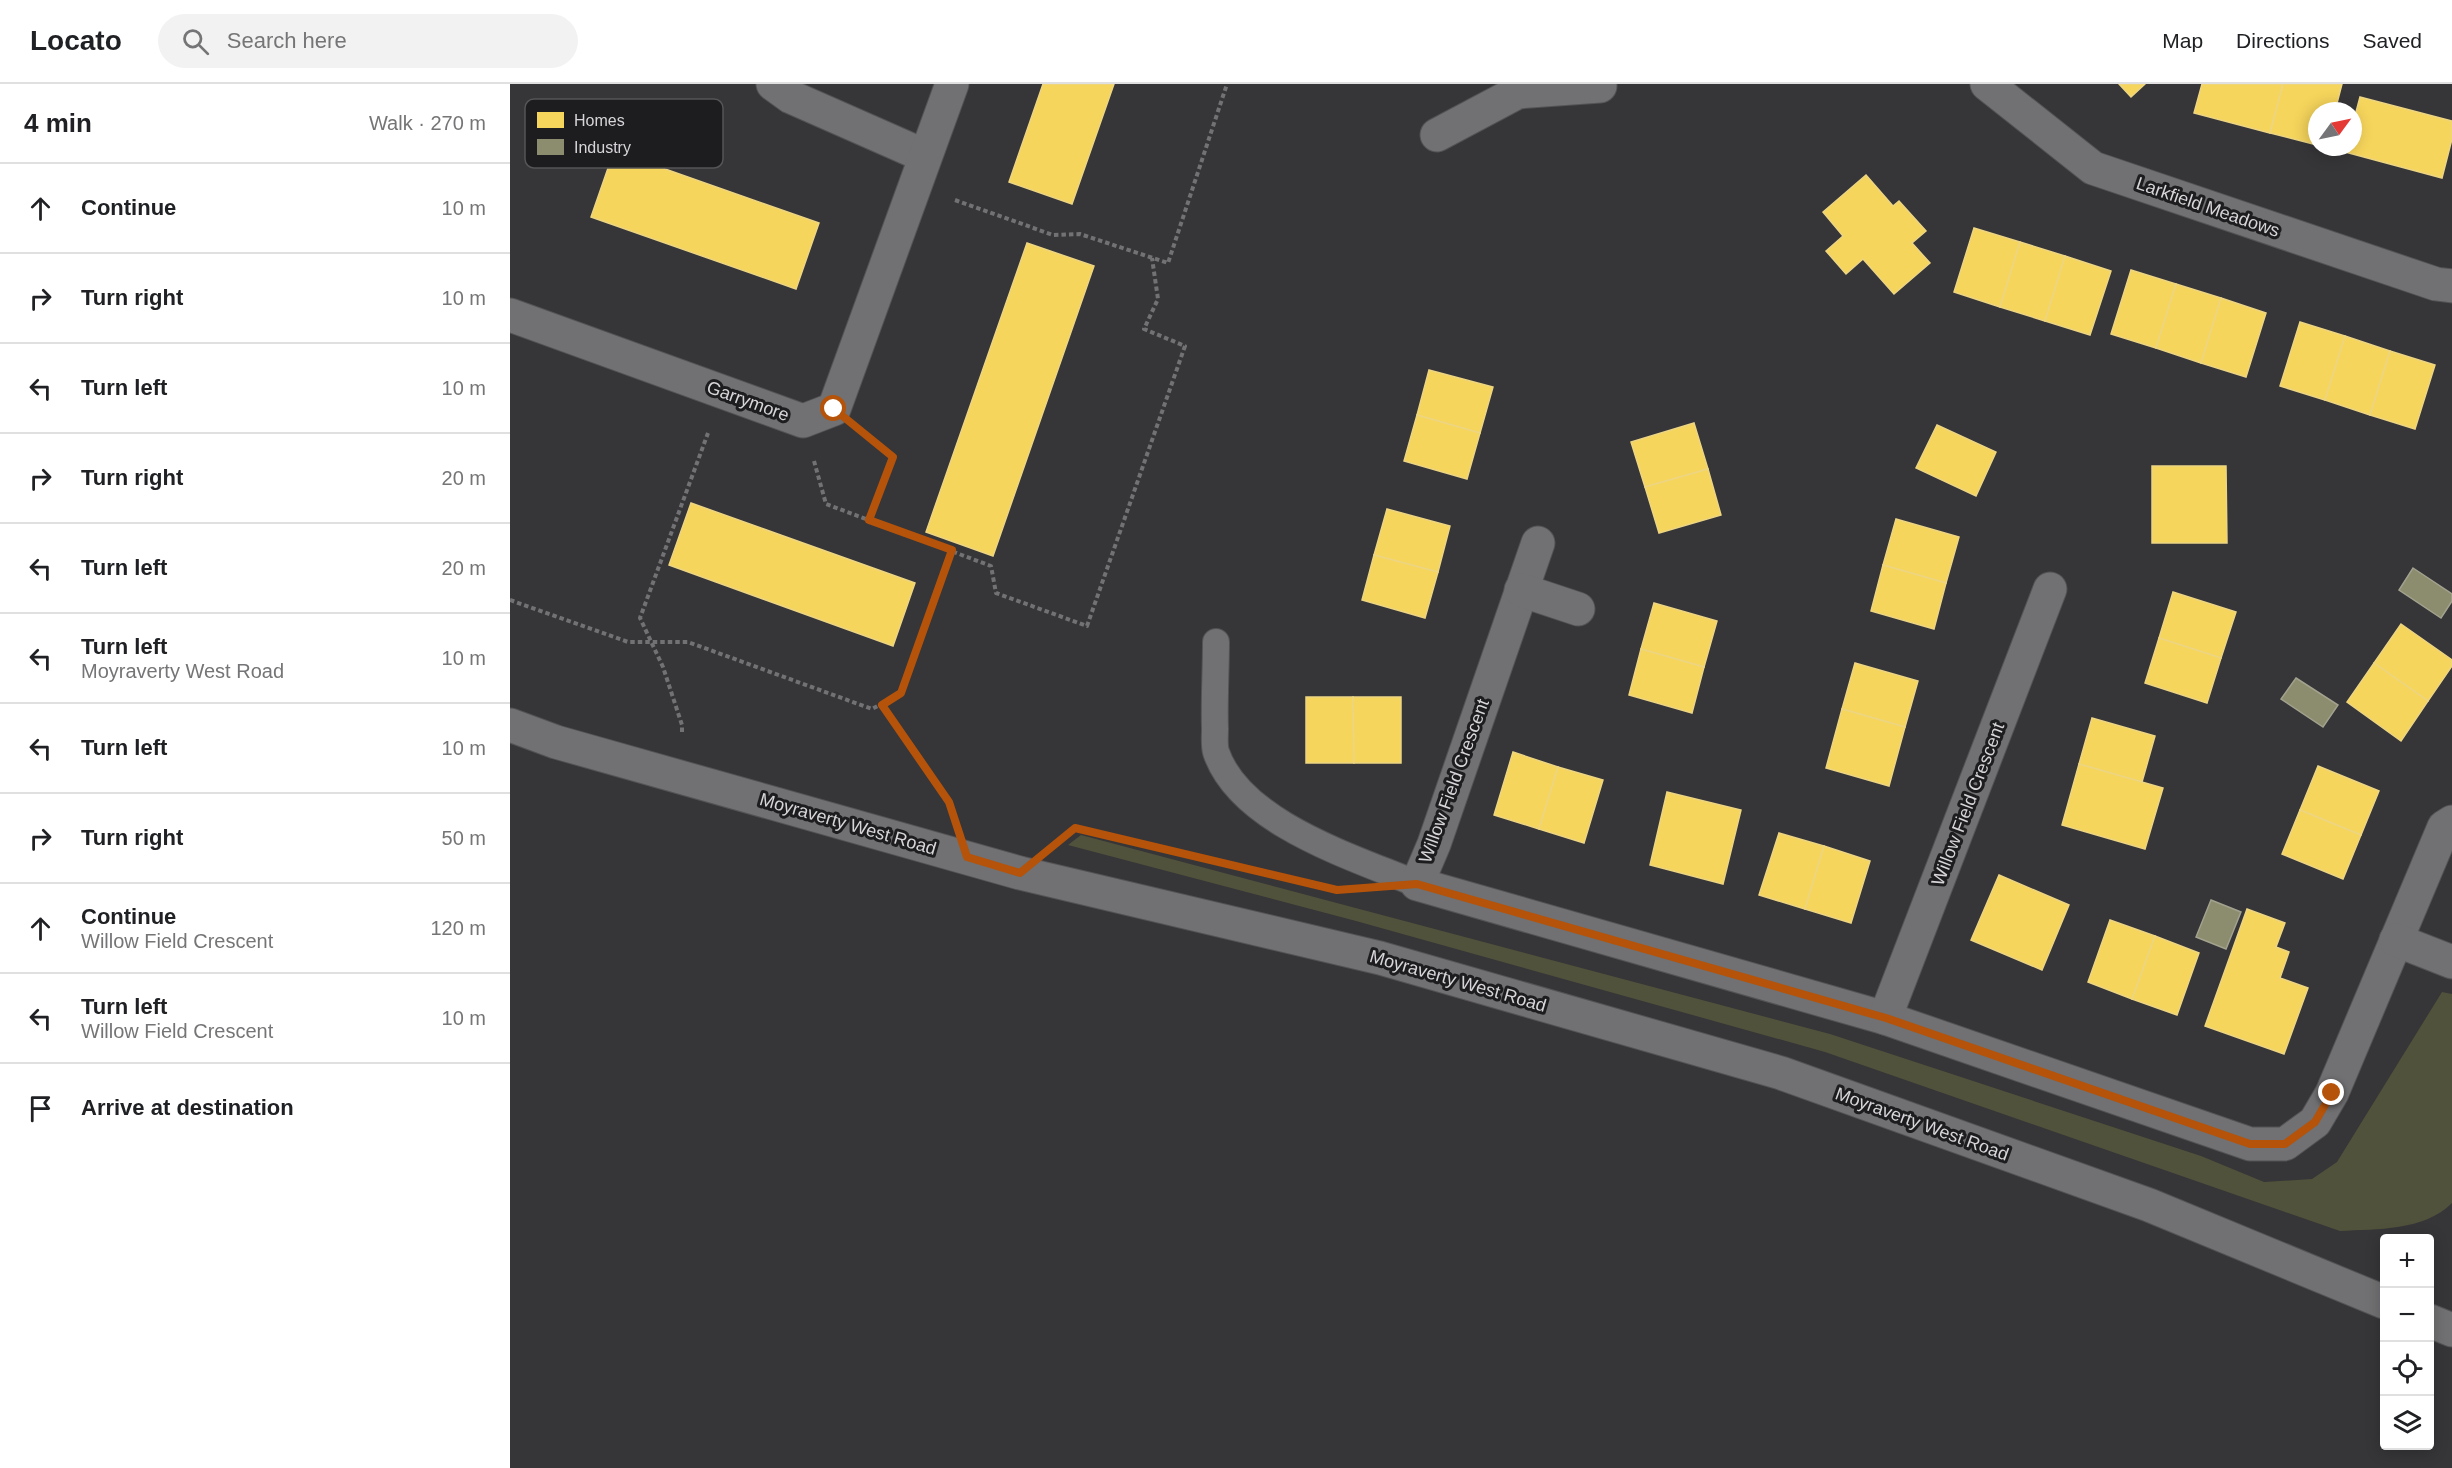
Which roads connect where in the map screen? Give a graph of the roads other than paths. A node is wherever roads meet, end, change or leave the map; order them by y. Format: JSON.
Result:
{"nodes":[{"id":1,"x":773,"y":84,"type":"edge"},
{"id":2,"x":952,"y":84,"type":"edge"},
{"id":3,"x":1987,"y":84,"type":"edge"},
{"id":4,"x":1600,"y":86,"type":"dead end"},
{"id":5,"x":1519,"y":88,"type":"edge"},
{"id":6,"x":1437,"y":135,"type":"dead end"},
{"id":7,"x":920,"y":171,"type":"junction"},
{"id":8,"x":2452,"y":286,"type":"edge"},
{"id":9,"x":510,"y":315,"type":"edge"},
{"id":10,"x":1538,"y":543,"type":"dead end"},
{"id":11,"x":2050,"y":589,"type":"dead end"},
{"id":12,"x":1521,"y":590,"type":"junction"},
{"id":13,"x":1578,"y":609,"type":"dead end"},
{"id":14,"x":1216,"y":642,"type":"dead end"},
{"id":15,"x":510,"y":725,"type":"edge"},
{"id":16,"x":2452,"y":822,"type":"edge"},
{"id":17,"x":1417,"y":884,"type":"junction"},
{"id":18,"x":2396,"y":940,"type":"junction"},
{"id":19,"x":2452,"y":962,"type":"edge"},
{"id":20,"x":1886,"y":1018,"type":"junction"},
{"id":21,"x":2380,"y":1300,"type":"edge"}],
"edges":[{"from":1,"to":7,"type":"street"},
{"from":2,"to":7,"type":"street"},
{"from":3,"to":8,"type":"street","name":"Larkfield Meadows"},
{"from":4,"to":5,"type":"street"},
{"from":5,"to":6,"type":"street"},
{"from":7,"to":9,"type":"street","name":"Garrymore"},
{"from":10,"to":12,"type":"street","name":"Willow Field Crescent"},
{"from":11,"to":20,"type":"street","name":"Willow Field Crescent"},
{"from":12,"to":13,"type":"street"},
{"from":12,"to":17,"type":"street","name":"Willow Field Crescent"},
{"from":14,"to":17,"type":"lane"},
{"from":15,"to":21,"type":"street","name":"Moyraverty West Road"},
{"from":16,"to":18,"type":"street","name":"Willow Field Crescent"},
{"from":17,"to":20,"type":"street","name":"Willow Field Crescent"},
{"from":18,"to":19,"type":"street"},
{"from":18,"to":20,"type":"street","name":"Willow Field Crescent"}]}
